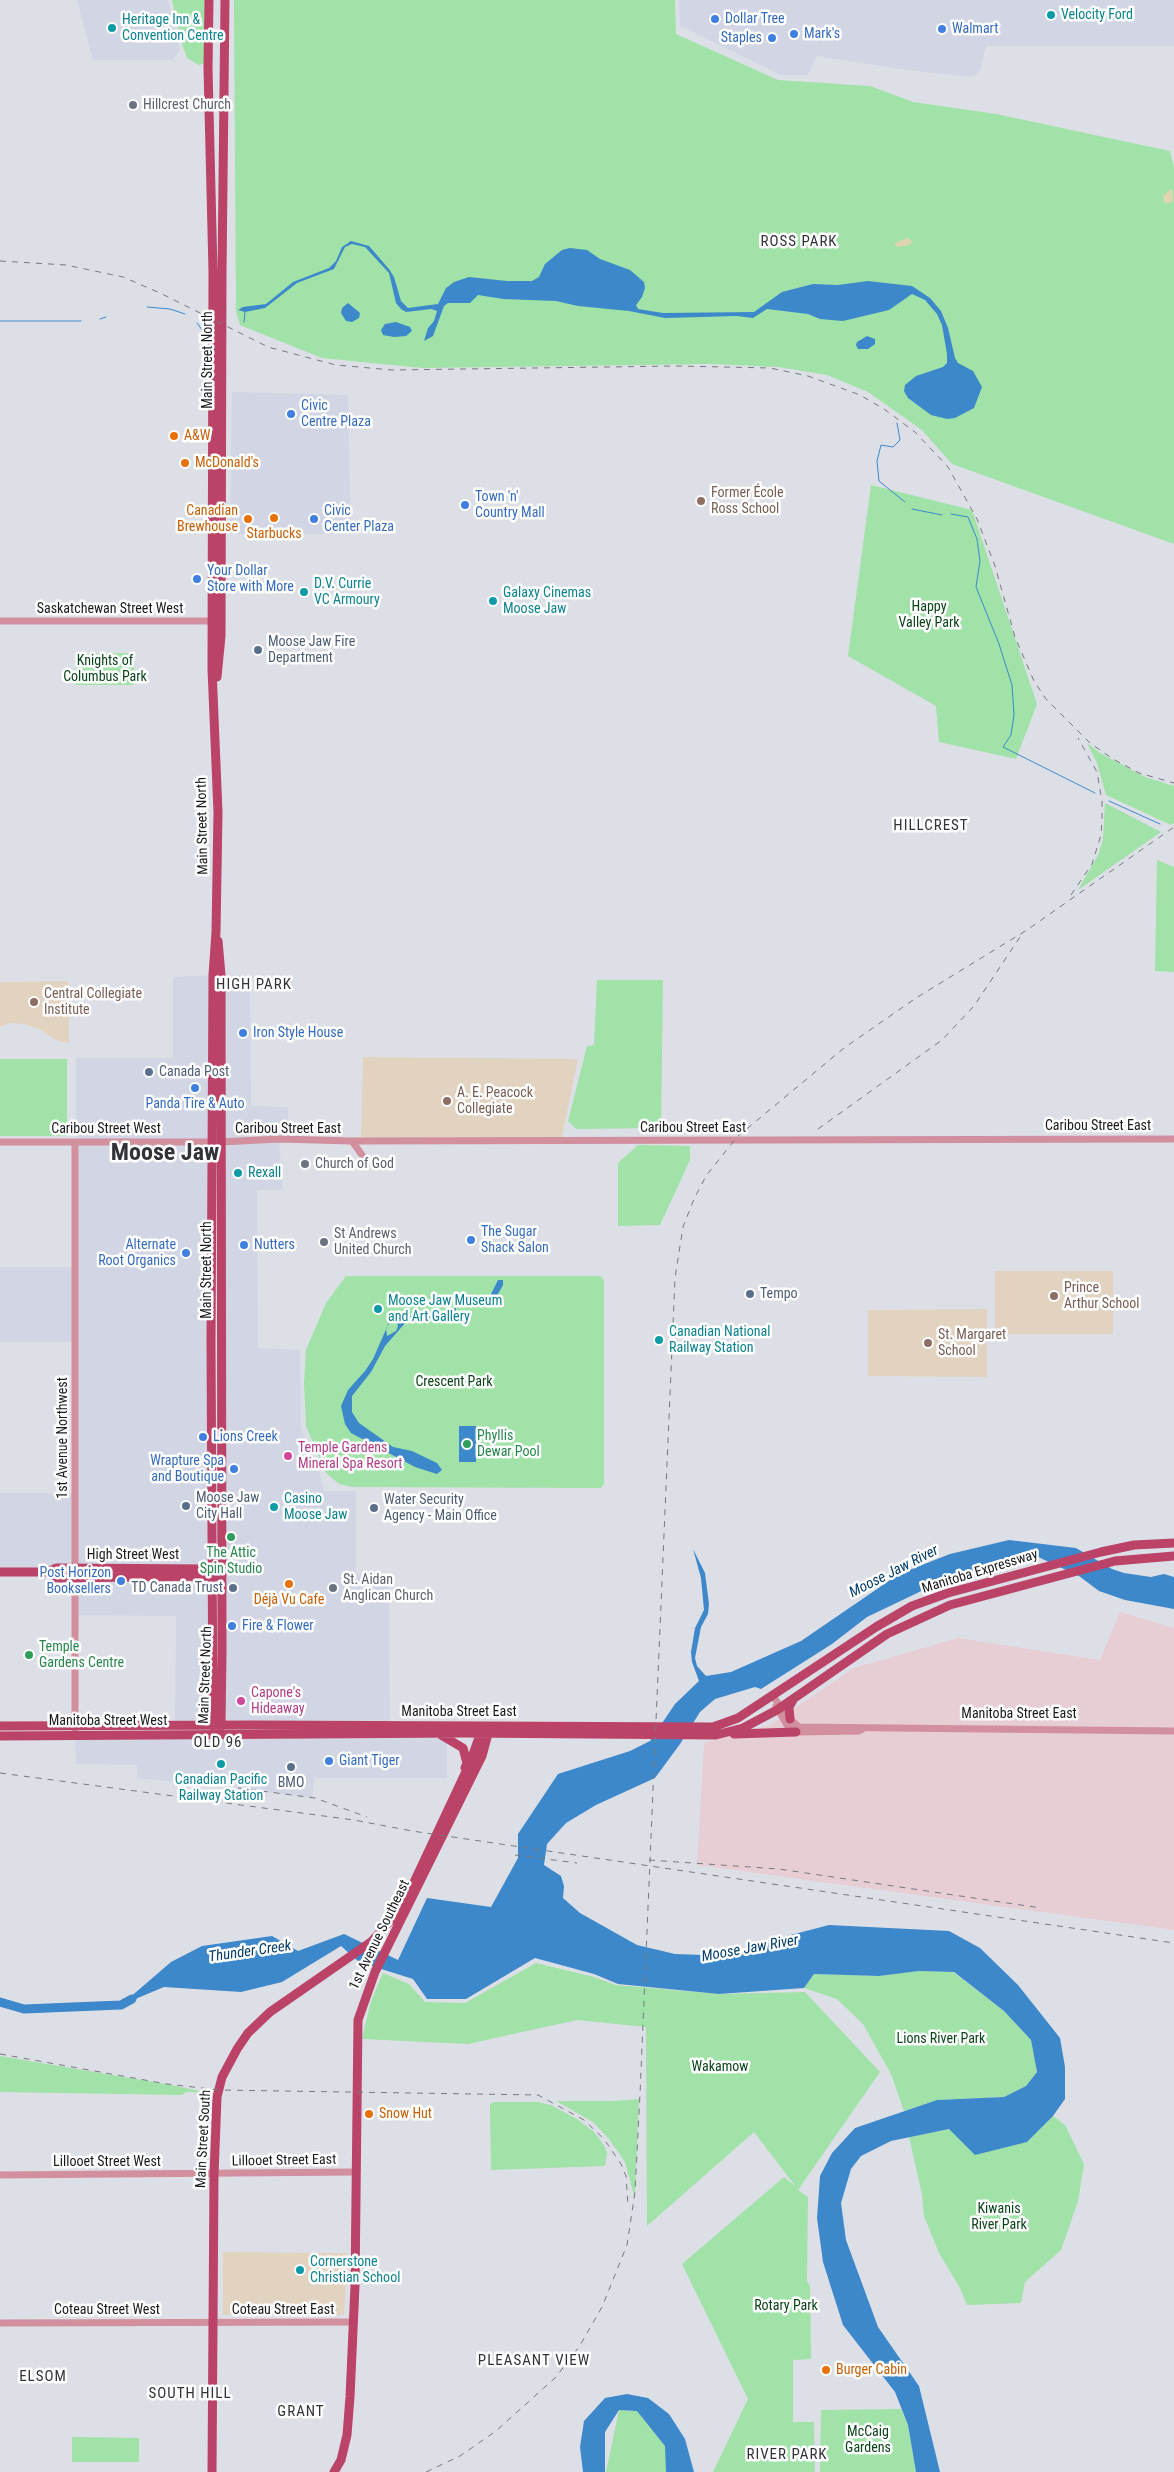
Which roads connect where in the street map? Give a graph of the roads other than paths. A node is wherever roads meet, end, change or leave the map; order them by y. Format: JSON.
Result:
{"nodes":[{"id":1,"x":209,"y":0,"type":"edge"},
{"id":2,"x":225,"y":0,"type":"edge"},
{"id":3,"x":216,"y":621,"type":"junction"},
{"id":4,"x":0,"y":622,"type":"edge"},
{"id":5,"x":1174,"y":1139,"type":"edge"},
{"id":6,"x":352,"y":1141,"type":"junction"},
{"id":7,"x":0,"y":1142,"type":"edge"},
{"id":8,"x":75,"y":1142,"type":"junction"},
{"id":9,"x":216,"y":1142,"type":"junction"},
{"id":10,"x":362,"y":1155,"type":"dead end"},
{"id":11,"x":1174,"y":1542,"type":"edge"},
{"id":12,"x":1174,"y":1556,"type":"edge"},
{"id":13,"x":0,"y":1572,"type":"edge"},
{"id":14,"x":75,"y":1573,"type":"junction"},
{"id":15,"x":215,"y":1574,"type":"junction"},
{"id":16,"x":772,"y":1695,"type":"junction"},
{"id":17,"x":793,"y":1700,"type":"junction"},
{"id":18,"x":779,"y":1708,"type":"junction"},
{"id":19,"x":790,"y":1719,"type":"junction"},
{"id":20,"x":217,"y":1725,"type":"junction"},
{"id":21,"x":0,"y":1726,"type":"edge"},
{"id":22,"x":864,"y":1728,"type":"junction"},
{"id":23,"x":75,"y":1730,"type":"junction"},
{"id":24,"x":1174,"y":1730,"type":"edge"},
{"id":25,"x":484,"y":1731,"type":"junction"},
{"id":26,"x":641,"y":1731,"type":"junction"},
{"id":27,"x":706,"y":1731,"type":"junction"},
{"id":28,"x":796,"y":1732,"type":"junction"},
{"id":29,"x":436,"y":1733,"type":"junction"},
{"id":30,"x":510,"y":1734,"type":"junction"},
{"id":31,"x":217,"y":1735,"type":"junction"},
{"id":32,"x":716,"y":1735,"type":"junction"},
{"id":33,"x":0,"y":1736,"type":"edge"},
{"id":34,"x":484,"y":1747,"type":"junction"},
{"id":35,"x":464,"y":1775,"type":"junction"},
{"id":36,"x":409,"y":1893,"type":"joint"},
{"id":37,"x":355,"y":2172,"type":"junction"},
{"id":38,"x":214,"y":2174,"type":"junction"},
{"id":39,"x":0,"y":2175,"type":"edge"},
{"id":40,"x":214,"y":2322,"type":"junction"},
{"id":41,"x":353,"y":2322,"type":"junction"},
{"id":42,"x":0,"y":2323,"type":"edge"},
{"id":43,"x":212,"y":2471,"type":"edge"},
{"id":44,"x":334,"y":2472,"type":"edge"}],
"edges":[{"from":1,"to":3,"type":"main road","name":"Main Street North"},
{"from":2,"to":3,"type":"main road","name":"Main Street North"},
{"from":3,"to":4,"type":"street","name":"Saskatchewan Street West"},
{"from":3,"to":9,"type":"main road","name":"Main Street North"},
{"from":5,"to":6,"type":"street","name":"Caribou Street East"},
{"from":6,"to":9,"type":"street","name":"Caribou Street East"},
{"from":6,"to":10,"type":"street"},
{"from":7,"to":8,"type":"street","name":"Caribou Street West"},
{"from":8,"to":9,"type":"street","name":"Caribou Street West"},
{"from":8,"to":14,"type":"street","name":"1st Avenue Northwest"},
{"from":9,"to":15,"type":"main road","name":"Main Street North"},
{"from":11,"to":16,"type":"main road","name":"Manitoba Expressway"},
{"from":12,"to":17,"type":"main road","name":"Manitoba Expressway"},
{"from":13,"to":14,"type":"main road","name":"High Street West"},
{"from":14,"to":15,"type":"main road","name":"High Street West"},
{"from":14,"to":23,"type":"street","name":"1st Avenue Northwest"},
{"from":15,"to":20,"type":"main road","name":"Main Street North"},
{"from":16,"to":18,"type":"street"},
{"from":16,"to":27,"type":"main road","name":"Manitoba Expressway"},
{"from":17,"to":18,"type":"main road","name":"Manitoba Expressway"},
{"from":17,"to":19,"type":"main road"},
{"from":18,"to":19,"type":"street"},
{"from":18,"to":28,"type":"street"},
{"from":18,"to":32,"type":"main road","name":"Manitoba Expressway"},
{"from":19,"to":22,"type":"street","name":"Manitoba Street East"},
{"from":20,"to":23,"type":"main road","name":"Manitoba Street West"},
{"from":20,"to":25,"type":"main road","name":"Manitoba Street East"},
{"from":20,"to":31,"type":"main road","name":"Main Street North"},
{"from":21,"to":23,"type":"main road","name":"Manitoba Street West"},
{"from":22,"to":24,"type":"street","name":"Manitoba Street East"},
{"from":22,"to":28,"type":"street","name":"Manitoba Street East"},
{"from":23,"to":31,"type":"main road","name":"Manitoba Street West"},
{"from":23,"to":33,"type":"main road","name":"Manitoba Street West"},
{"from":25,"to":26,"type":"main road","name":"Manitoba Street East"},
{"from":25,"to":29,"type":"main road","name":"Manitoba Street East"},
{"from":25,"to":30,"type":"main road","name":"Manitoba Street East"},
{"from":25,"to":34,"type":"main road","name":"1st Avenue Southeast"},
{"from":25,"to":35,"type":"main road","name":"1st Avenue Southeast"},
{"from":26,"to":27,"type":"main road","name":"Manitoba Street East"},
{"from":26,"to":30,"type":"main road","name":"Manitoba Street East"},
{"from":27,"to":32,"type":"main road","name":"Manitoba Expressway"},
{"from":28,"to":32,"type":"main road"},
{"from":29,"to":31,"type":"main road","name":"Manitoba Street East"},
{"from":29,"to":35,"type":"main road"},
{"from":30,"to":34,"type":"main road"},
{"from":34,"to":37,"type":"main road","name":"1st Avenue Southeast"},
{"from":35,"to":36,"type":"main road","name":"1st Avenue Southeast"},
{"from":36,"to":38,"type":"main road","name":"Main Street South"},
{"from":37,"to":38,"type":"street","name":"Lillooet Street East"},
{"from":37,"to":41,"type":"main road","name":"1st Avenue Southeast"},
{"from":38,"to":39,"type":"street","name":"Lillooet Street West"},
{"from":38,"to":40,"type":"main road","name":"Main Street South"},
{"from":40,"to":41,"type":"street","name":"Coteau Street East"},
{"from":40,"to":42,"type":"street","name":"Coteau Street West"},
{"from":40,"to":43,"type":"main road","name":"Main Street South"},
{"from":41,"to":44,"type":"main road","name":"1st Avenue Southeast"}]}
